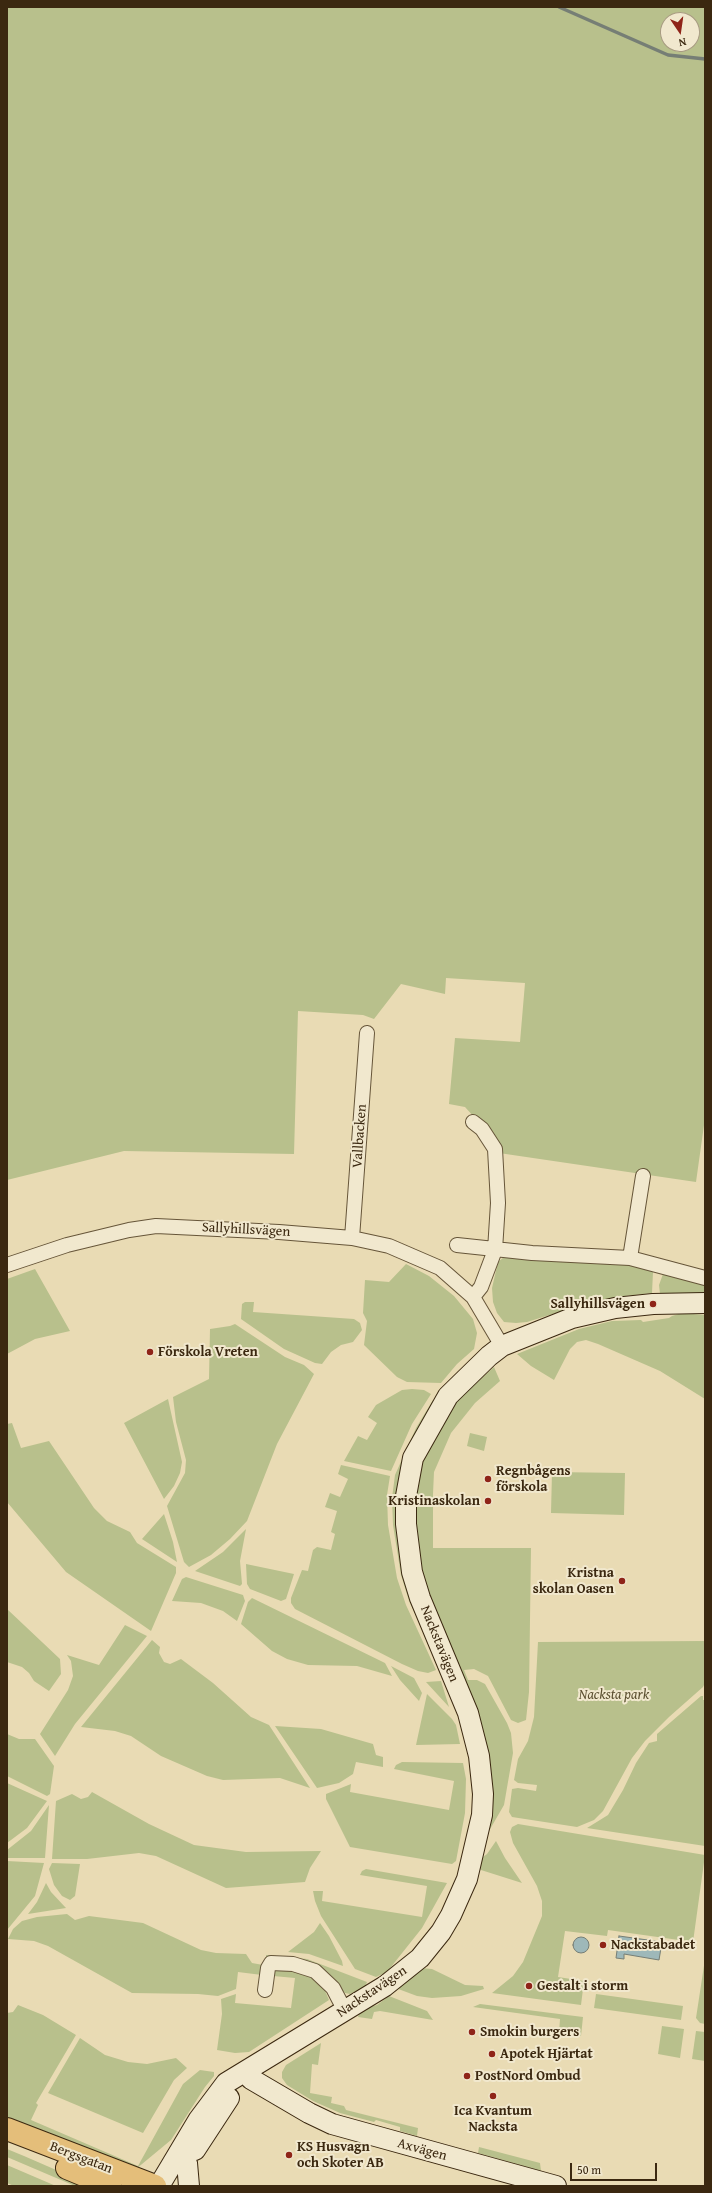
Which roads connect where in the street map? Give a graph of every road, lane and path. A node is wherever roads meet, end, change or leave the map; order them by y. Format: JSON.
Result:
{"nodes":[{"id":1,"x":367,"y":1033,"type":"dead end"},
{"id":2,"x":473,"y":1122,"type":"dead end"},
{"id":3,"x":643,"y":1176,"type":"dead end"},
{"id":4,"x":352,"y":1238,"type":"junction"},
{"id":5,"x":457,"y":1245,"type":"dead end"},
{"id":6,"x":495,"y":1250,"type":"junction"},
{"id":7,"x":630,"y":1258,"type":"junction"},
{"id":8,"x":7,"y":1264,"type":"edge"},
{"id":9,"x":705,"y":1278,"type":"edge"},
{"id":10,"x":473,"y":1297,"type":"junction"},
{"id":11,"x":705,"y":1303,"type":"edge"},
{"id":12,"x":502,"y":1346,"type":"junction"},
{"id":13,"x":265,"y":1990,"type":"dead end"},
{"id":14,"x":345,"y":2011,"type":"junction"},
{"id":15,"x":248,"y":2076,"type":"junction"},
{"id":16,"x":7,"y":2129,"type":"edge"},
{"id":17,"x":7,"y":2142,"type":"edge"},
{"id":18,"x":186,"y":2163,"type":"junction"},
{"id":19,"x":110,"y":2186,"type":"edge"},
{"id":20,"x":155,"y":2186,"type":"edge"},
{"id":21,"x":159,"y":2186,"type":"edge"},
{"id":22,"x":173,"y":2186,"type":"edge"},
{"id":23,"x":189,"y":2186,"type":"edge"},
{"id":24,"x":556,"y":2186,"type":"edge"}],
"edges":[{"from":1,"to":4,"type":"street","name":"Vallbacken"},
{"from":2,"to":6,"type":"street"},
{"from":3,"to":7,"type":"street"},
{"from":4,"to":8,"type":"street","name":"Sallyhillsvägen"},
{"from":4,"to":10,"type":"street","name":"Sallyhillsvägen"},
{"from":5,"to":6,"type":"street"},
{"from":6,"to":7,"type":"street"},
{"from":6,"to":10,"type":"street"},
{"from":7,"to":9,"type":"street"},
{"from":10,"to":12,"type":"street","name":"Sallyhillsvägen"},
{"from":11,"to":12,"type":"street","name":"Nackstavägen"},
{"from":12,"to":14,"type":"street","name":"Nackstavägen"},
{"from":13,"to":14,"type":"street"},
{"from":14,"to":15,"type":"street","name":"Nackstavägen"},
{"from":15,"to":18,"type":"street","name":"Nackstavägen"},
{"from":15,"to":21,"type":"street","name":"Nackstavägen"},
{"from":15,"to":24,"type":"street","name":"Axvägen"},
{"from":16,"to":20,"type":"highway","name":"Bergsgatan"},
{"from":17,"to":19,"type":"highway","name":"Bergsgatan"},
{"from":18,"to":22,"type":"street","name":"Nackstavägen"},
{"from":18,"to":23,"type":"street"}]}
